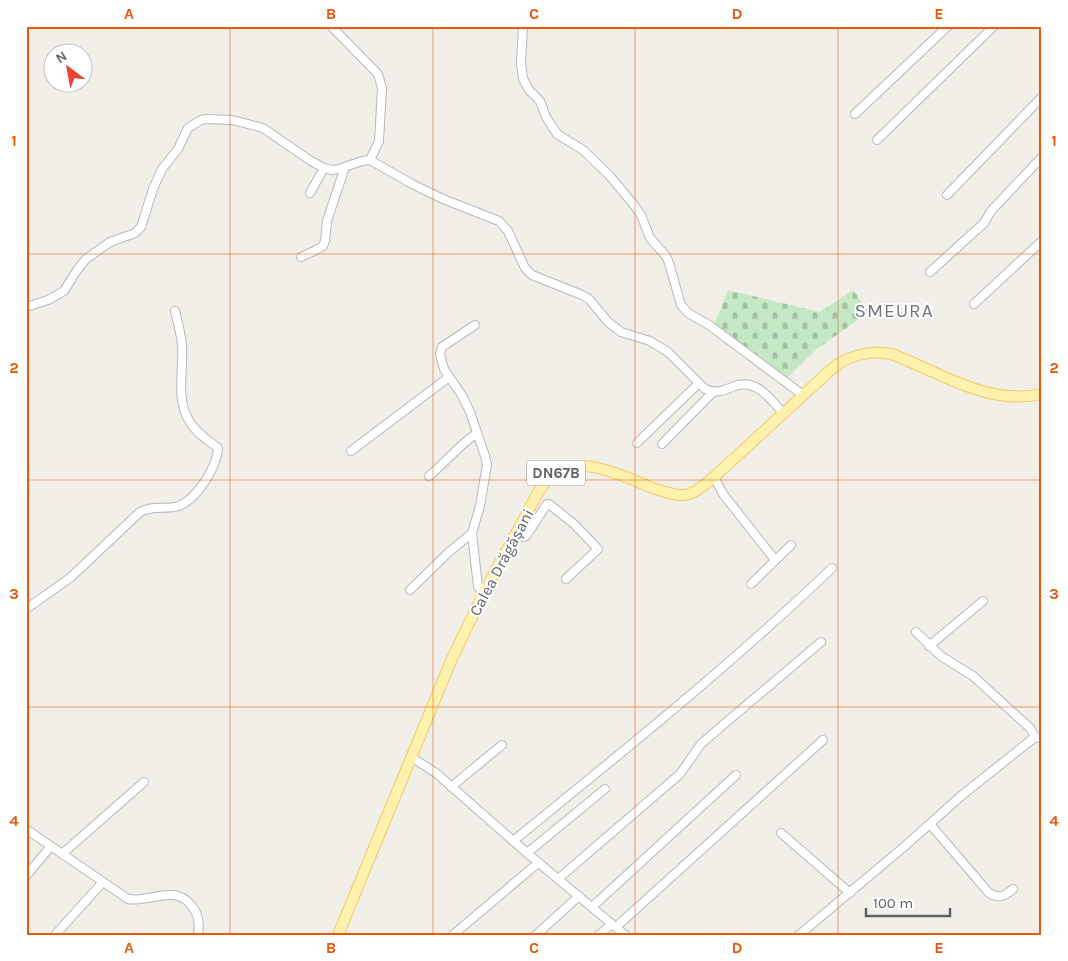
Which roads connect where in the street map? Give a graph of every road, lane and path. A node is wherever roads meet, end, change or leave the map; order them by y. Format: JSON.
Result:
{"nodes":[{"id":1,"x":331,"y":26,"type":"edge"},
{"id":2,"x":523,"y":26,"type":"edge"},
{"id":3,"x":948,"y":26,"type":"edge"},
{"id":4,"x":994,"y":26,"type":"edge"},
{"id":5,"x":1042,"y":97,"type":"edge"},
{"id":6,"x":855,"y":114,"type":"dead end"},
{"id":7,"x":877,"y":140,"type":"dead end"},
{"id":8,"x":1042,"y":157,"type":"edge"},
{"id":9,"x":370,"y":160,"type":"junction"},
{"id":10,"x":345,"y":167,"type":"junction"},
{"id":11,"x":324,"y":168,"type":"junction"},
{"id":12,"x":310,"y":194,"type":"dead end"},
{"id":13,"x":947,"y":195,"type":"dead end"},
{"id":14,"x":1042,"y":241,"type":"edge"},
{"id":15,"x":302,"y":257,"type":"dead end"},
{"id":16,"x":930,"y":272,"type":"dead end"},
{"id":17,"x":974,"y":304,"type":"dead end"},
{"id":18,"x":26,"y":307,"type":"edge"},
{"id":19,"x":175,"y":312,"type":"dead end"},
{"id":20,"x":475,"y":325,"type":"dead end"},
{"id":21,"x":449,"y":377,"type":"junction"},
{"id":22,"x":699,"y":383,"type":"junction"},
{"id":23,"x":714,"y":392,"type":"junction"},
{"id":24,"x":1042,"y":394,"type":"edge"},
{"id":25,"x":803,"y":395,"type":"junction"},
{"id":26,"x":783,"y":413,"type":"junction"},
{"id":27,"x":477,"y":433,"type":"junction"},
{"id":28,"x":637,"y":443,"type":"dead end"},
{"id":29,"x":662,"y":444,"type":"dead end"},
{"id":30,"x":351,"y":451,"type":"dead end"},
{"id":31,"x":429,"y":476,"type":"dead end"},
{"id":32,"x":714,"y":477,"type":"junction"},
{"id":33,"x":472,"y":533,"type":"junction"},
{"id":34,"x":516,"y":533,"type":"junction"},
{"id":35,"x":791,"y":545,"type":"dead end"},
{"id":36,"x":775,"y":560,"type":"junction"},
{"id":37,"x":832,"y":568,"type":"dead end"},
{"id":38,"x":566,"y":579,"type":"dead end"},
{"id":39,"x":751,"y":584,"type":"dead end"},
{"id":40,"x":410,"y":590,"type":"dead end"},
{"id":41,"x":484,"y":592,"type":"junction"},
{"id":42,"x":983,"y":601,"type":"dead end"},
{"id":43,"x":26,"y":609,"type":"edge"},
{"id":44,"x":916,"y":632,"type":"dead end"},
{"id":45,"x":821,"y":642,"type":"dead end"},
{"id":46,"x":929,"y":646,"type":"junction"},
{"id":47,"x":1038,"y":738,"type":"edge"},
{"id":48,"x":823,"y":740,"type":"dead end"},
{"id":49,"x":502,"y":745,"type":"dead end"},
{"id":50,"x":411,"y":757,"type":"junction"},
{"id":51,"x":736,"y":775,"type":"dead end"},
{"id":52,"x":144,"y":782,"type":"dead end"},
{"id":53,"x":451,"y":787,"type":"junction"},
{"id":54,"x":605,"y":789,"type":"dead end"},
{"id":55,"x":930,"y":824,"type":"junction"},
{"id":56,"x":26,"y":829,"type":"edge"},
{"id":57,"x":781,"y":833,"type":"dead end"},
{"id":58,"x":513,"y":841,"type":"junction"},
{"id":59,"x":50,"y":846,"type":"junction"},
{"id":60,"x":62,"y":854,"type":"junction"},
{"id":61,"x":527,"y":854,"type":"junction"},
{"id":62,"x":538,"y":863,"type":"junction"},
{"id":63,"x":26,"y":876,"type":"edge"},
{"id":64,"x":558,"y":879,"type":"junction"},
{"id":65,"x":102,"y":883,"type":"junction"},
{"id":66,"x":1014,"y":890,"type":"dead end"},
{"id":67,"x":850,"y":893,"type":"junction"},
{"id":68,"x":579,"y":896,"type":"junction"},
{"id":69,"x":592,"y":907,"type":"junction"},
{"id":70,"x":614,"y":926,"type":"junction"},
{"id":71,"x":337,"y":932,"type":"edge"},
{"id":72,"x":454,"y":934,"type":"edge"},
{"id":73,"x":55,"y":935,"type":"edge"},
{"id":74,"x":198,"y":935,"type":"edge"},
{"id":75,"x":536,"y":935,"type":"edge"},
{"id":76,"x":599,"y":935,"type":"edge"},
{"id":77,"x":625,"y":935,"type":"edge"},
{"id":78,"x":799,"y":935,"type":"edge"}],
"edges":[{"from":1,"to":9,"type":"street"},
{"from":2,"to":25,"type":"street"},
{"from":3,"to":6,"type":"street"},
{"from":4,"to":7,"type":"street"},
{"from":5,"to":13,"type":"street"},
{"from":8,"to":16,"type":"street"},
{"from":9,"to":10,"type":"street"},
{"from":9,"to":22,"type":"street"},
{"from":10,"to":11,"type":"street"},
{"from":10,"to":15,"type":"street"},
{"from":11,"to":12,"type":"street"},
{"from":11,"to":18,"type":"street"},
{"from":14,"to":17,"type":"street"},
{"from":19,"to":43,"type":"street"},
{"from":20,"to":21,"type":"street"},
{"from":21,"to":27,"type":"street"},
{"from":21,"to":30,"type":"street"},
{"from":22,"to":23,"type":"street"},
{"from":22,"to":28,"type":"street"},
{"from":23,"to":26,"type":"street"},
{"from":23,"to":29,"type":"street"},
{"from":24,"to":25,"type":"main road","name":"Calea Drăgășani","number":"DN67B"},
{"from":25,"to":26,"type":"main road","name":"Calea Drăgășani","number":"DN67B"},
{"from":26,"to":32,"type":"main road","name":"Calea Drăgășani","number":"DN67B"},
{"from":27,"to":31,"type":"street"},
{"from":27,"to":33,"type":"street"},
{"from":32,"to":34,"type":"main road","name":"Calea Drăgășani","number":"DN67B"},
{"from":32,"to":36,"type":"street"},
{"from":33,"to":40,"type":"street"},
{"from":33,"to":41,"type":"street"},
{"from":34,"to":38,"type":"street"},
{"from":34,"to":41,"type":"main road","name":"Calea Drăgășani","number":"DN67B"},
{"from":35,"to":36,"type":"street"},
{"from":36,"to":39,"type":"street"},
{"from":37,"to":58,"type":"street"},
{"from":41,"to":50,"type":"main road","name":"Calea Drăgășani","number":"DN67B"},
{"from":42,"to":46,"type":"street"},
{"from":44,"to":46,"type":"street"},
{"from":45,"to":64,"type":"street"},
{"from":46,"to":47,"type":"street"},
{"from":47,"to":55,"type":"street"},
{"from":48,"to":70,"type":"street"},
{"from":49,"to":53,"type":"street"},
{"from":50,"to":53,"type":"street"},
{"from":50,"to":71,"type":"main road","name":"Calea Drăgășani","number":"DN67B"},
{"from":51,"to":69,"type":"street"},
{"from":52,"to":60,"type":"street"},
{"from":53,"to":58,"type":"street"},
{"from":54,"to":61,"type":"street"},
{"from":55,"to":66,"type":"street"},
{"from":55,"to":67,"type":"street"},
{"from":56,"to":59,"type":"street"},
{"from":57,"to":67,"type":"street"},
{"from":58,"to":61,"type":"street"},
{"from":59,"to":60,"type":"street"},
{"from":59,"to":63,"type":"street"},
{"from":60,"to":65,"type":"street"},
{"from":61,"to":62,"type":"street"},
{"from":62,"to":64,"type":"street"},
{"from":62,"to":72,"type":"street"},
{"from":64,"to":68,"type":"street"},
{"from":65,"to":73,"type":"street"},
{"from":65,"to":74,"type":"street"},
{"from":67,"to":78,"type":"street"},
{"from":68,"to":69,"type":"street"},
{"from":68,"to":75,"type":"street"},
{"from":69,"to":70,"type":"street"},
{"from":70,"to":76,"type":"street"},
{"from":70,"to":77,"type":"street"}]}
